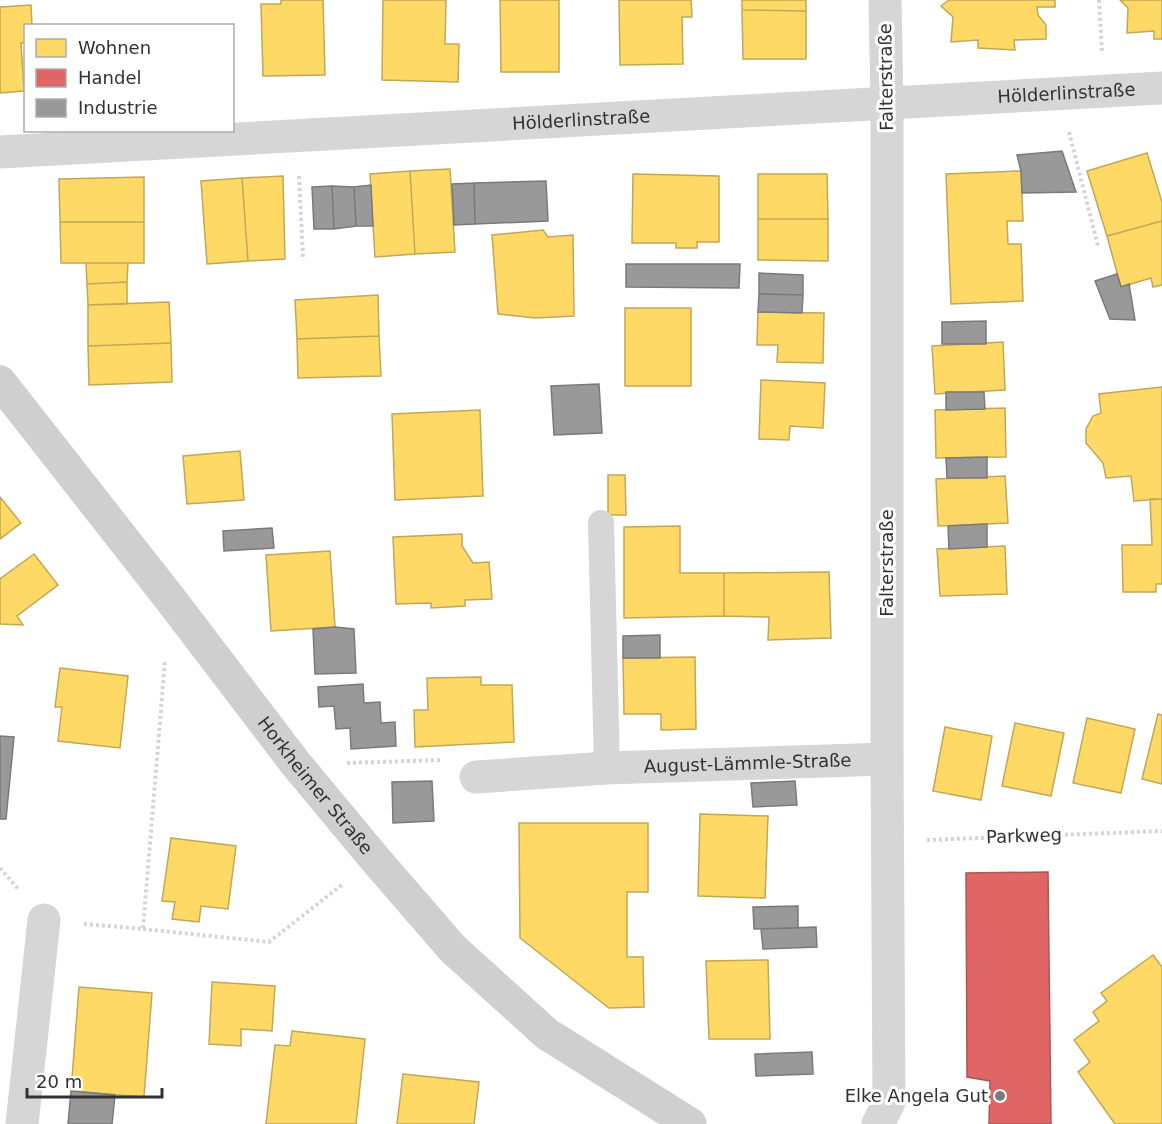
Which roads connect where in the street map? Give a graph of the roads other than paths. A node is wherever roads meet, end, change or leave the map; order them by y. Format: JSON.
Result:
{"nodes":[{"id":1,"x":885,"y":0,"type":"edge"},
{"id":2,"x":1162,"y":88,"type":"edge"},
{"id":3,"x":887,"y":104,"type":"junction"},
{"id":4,"x":0,"y":152,"type":"edge"},
{"id":5,"x":0,"y":382,"type":"edge"},
{"id":6,"x":601,"y":523,"type":"dead end"},
{"id":7,"x":886,"y":759,"type":"junction"},
{"id":8,"x":607,"y":768,"type":"junction"},
{"id":9,"x":476,"y":777,"type":"road end"},
{"id":10,"x":44,"y":920,"type":"road end"},
{"id":11,"x":22,"y":1124,"type":"edge"},
{"id":12,"x":690,"y":1124,"type":"edge"},
{"id":13,"x":878,"y":1124,"type":"edge"}],
"edges":[{"from":1,"to":3,"type":"street","name":"Falterstraße"},
{"from":2,"to":3,"type":"street","name":"Hölderlinstraße"},
{"from":3,"to":4,"type":"street","name":"Hölderlinstraße"},
{"from":3,"to":7,"type":"street","name":"Falterstraße"},
{"from":5,"to":12,"type":"main road","name":"Horkheimer Straße"},
{"from":6,"to":8,"type":"lane"},
{"from":7,"to":8,"type":"street","name":"August-Lämmle-Straße"},
{"from":7,"to":13,"type":"street","name":"Falterstraße"},
{"from":8,"to":9,"type":"street","name":"August-Lämmle-Straße"},
{"from":10,"to":11,"type":"street"}]}
